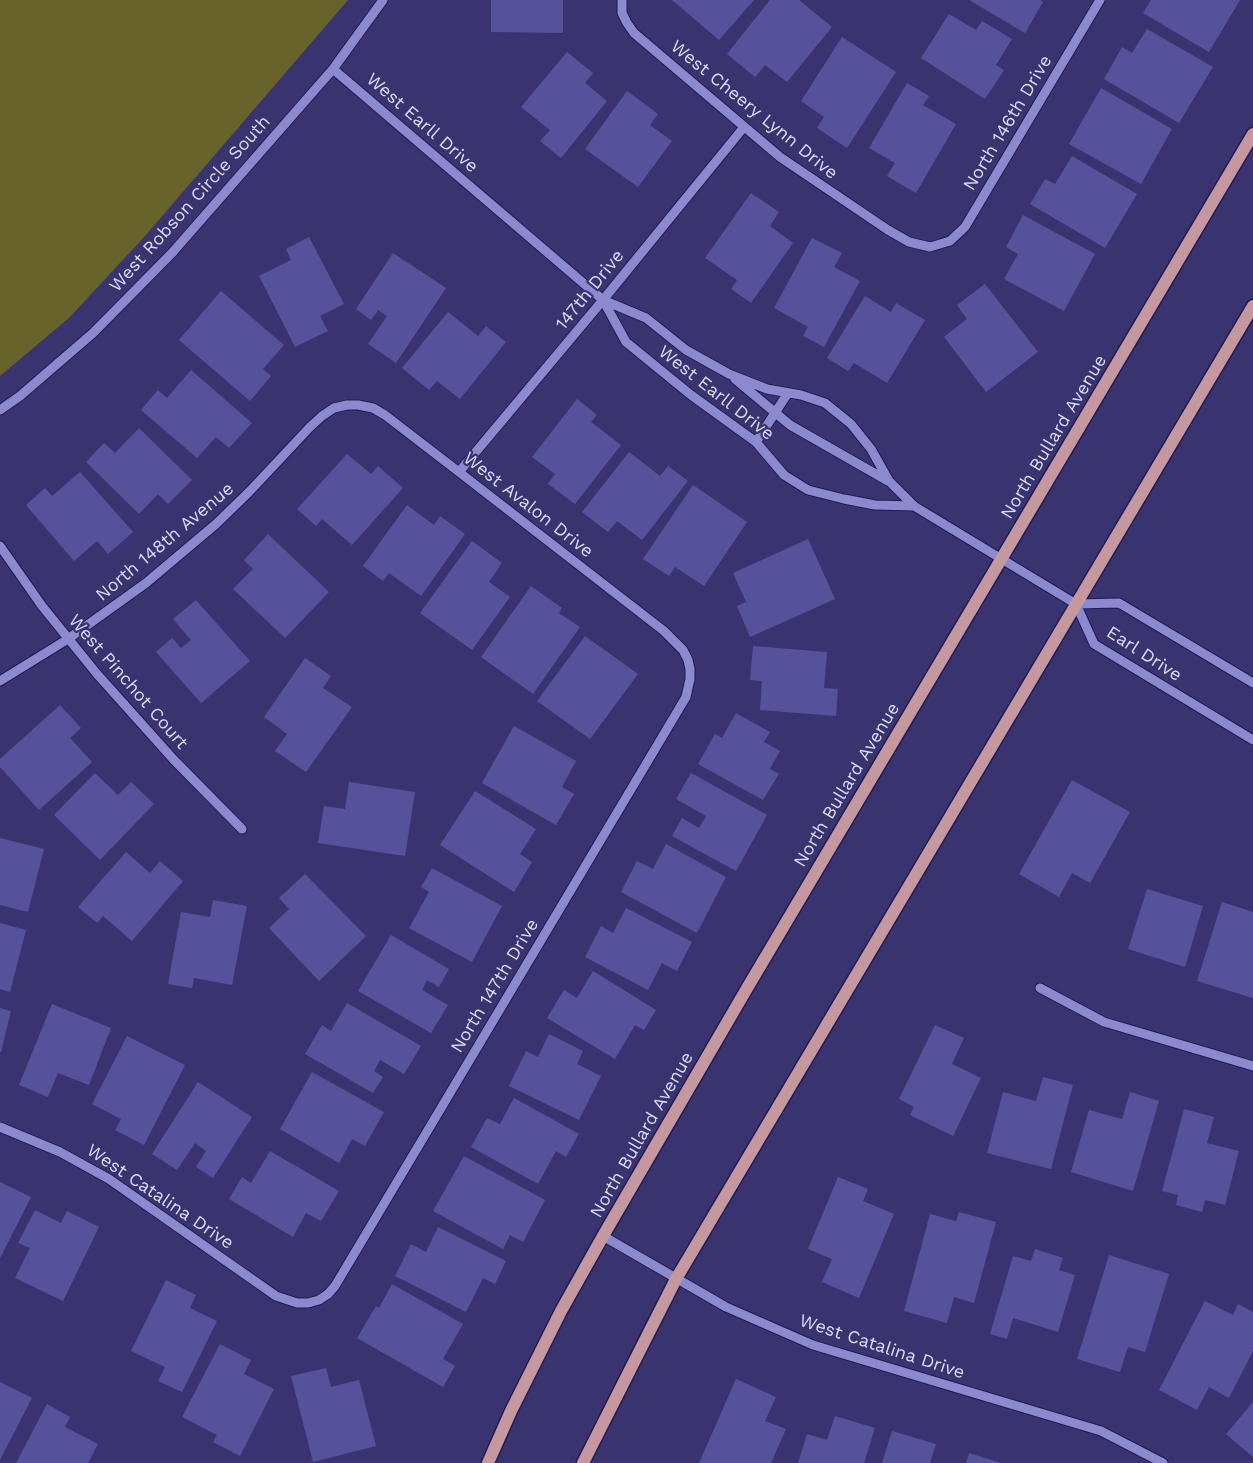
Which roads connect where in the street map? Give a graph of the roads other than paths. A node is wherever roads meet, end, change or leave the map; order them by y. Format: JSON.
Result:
{"nodes":[{"id":1,"x":383,"y":0,"type":"edge"},
{"id":2,"x":622,"y":0,"type":"edge"},
{"id":3,"x":1100,"y":0,"type":"edge"},
{"id":4,"x":333,"y":69,"type":"junction"},
{"id":5,"x":744,"y":127,"type":"junction"},
{"id":6,"x":1253,"y":134,"type":"edge"},
{"id":7,"x":930,"y":247,"type":"joint"},
{"id":8,"x":603,"y":300,"type":"junction"},
{"id":9,"x":1253,"y":306,"type":"edge"},
{"id":10,"x":729,"y":374,"type":"junction"},
{"id":11,"x":788,"y":392,"type":"junction"},
{"id":12,"x":334,"y":408,"type":"joint"},
{"id":13,"x":0,"y":410,"type":"edge"},
{"id":14,"x":776,"y":412,"type":"junction"},
{"id":15,"x":756,"y":442,"type":"junction"},
{"id":16,"x":459,"y":472,"type":"junction"},
{"id":17,"x":889,"y":481,"type":"junction"},
{"id":18,"x":914,"y":506,"type":"junction"},
{"id":19,"x":0,"y":546,"type":"edge"},
{"id":20,"x":1002,"y":559,"type":"junction"},
{"id":21,"x":1076,"y":604,"type":"junction"},
{"id":22,"x":68,"y":639,"type":"junction"},
{"id":23,"x":688,"y":660,"type":"joint"},
{"id":24,"x":0,"y":681,"type":"edge"},
{"id":25,"x":1253,"y":683,"type":"edge"},
{"id":26,"x":1253,"y":740,"type":"edge"},
{"id":27,"x":242,"y":829,"type":"dead end"},
{"id":28,"x":1040,"y":988,"type":"dead end"},
{"id":29,"x":1253,"y":1066,"type":"edge"},
{"id":30,"x":0,"y":1127,"type":"edge"},
{"id":31,"x":603,"y":1236,"type":"junction"},
{"id":32,"x":676,"y":1279,"type":"junction"},
{"id":33,"x":297,"y":1303,"type":"joint"},
{"id":34,"x":488,"y":1463,"type":"edge"},
{"id":35,"x":583,"y":1463,"type":"edge"},
{"id":36,"x":1163,"y":1463,"type":"edge"}],
"edges":[{"from":1,"to":4,"type":"street","name":"West Robson Circle South"},
{"from":2,"to":5,"type":"street","name":"West Cheery Lynn Drive"},
{"from":3,"to":7,"type":"street","name":"North 146th Drive"},
{"from":4,"to":8,"type":"street","name":"West Earll Drive"},
{"from":4,"to":13,"type":"street","name":"West Robson Circle South"},
{"from":5,"to":7,"type":"street","name":"West Cheery Lynn Drive"},
{"from":5,"to":8,"type":"street","name":"147th Drive"},
{"from":6,"to":20,"type":"main road","name":"North Bullard Avenue"},
{"from":8,"to":10,"type":"street","name":"West Earll Drive"},
{"from":8,"to":15,"type":"street","name":"West Earll Drive"},
{"from":8,"to":16,"type":"street","name":"147th Drive"},
{"from":9,"to":21,"type":"main road"},
{"from":10,"to":11,"type":"street","name":"West Earll Drive"},
{"from":10,"to":14,"type":"street","name":"West Earll Drive"},
{"from":11,"to":14,"type":"street"},
{"from":11,"to":17,"type":"street","name":"West Earll Drive"},
{"from":12,"to":16,"type":"street","name":"West Avalon Drive"},
{"from":12,"to":22,"type":"street","name":"North 148th Avenue"},
{"from":14,"to":15,"type":"street"},
{"from":14,"to":17,"type":"street","name":"West Earll Drive"},
{"from":15,"to":18,"type":"street","name":"West Earll Drive"},
{"from":16,"to":23,"type":"street","name":"West Avalon Drive"},
{"from":17,"to":18,"type":"street","name":"West Earll Drive"},
{"from":18,"to":20,"type":"street","name":"West Earll Drive"},
{"from":19,"to":22,"type":"street","name":"West Pinchot Court"},
{"from":20,"to":21,"type":"street","name":"West Earll Drive"},
{"from":20,"to":31,"type":"main road","name":"North Bullard Avenue"},
{"from":21,"to":25,"type":"street","name":"Earl Drive"},
{"from":21,"to":26,"type":"street","name":"Earl Drive"},
{"from":21,"to":32,"type":"main road"},
{"from":22,"to":24,"type":"street","name":"North 148th Avenue"},
{"from":22,"to":27,"type":"street","name":"West Pinchot Court"},
{"from":23,"to":33,"type":"street","name":"North 147th Drive"},
{"from":28,"to":29,"type":"street"},
{"from":30,"to":33,"type":"street","name":"West Catalina Drive"},
{"from":31,"to":32,"type":"street","name":"West Catalina Drive"},
{"from":31,"to":34,"type":"main road","name":"North Bullard Avenue"},
{"from":32,"to":35,"type":"main road"},
{"from":32,"to":36,"type":"street","name":"West Catalina Drive"}]}
